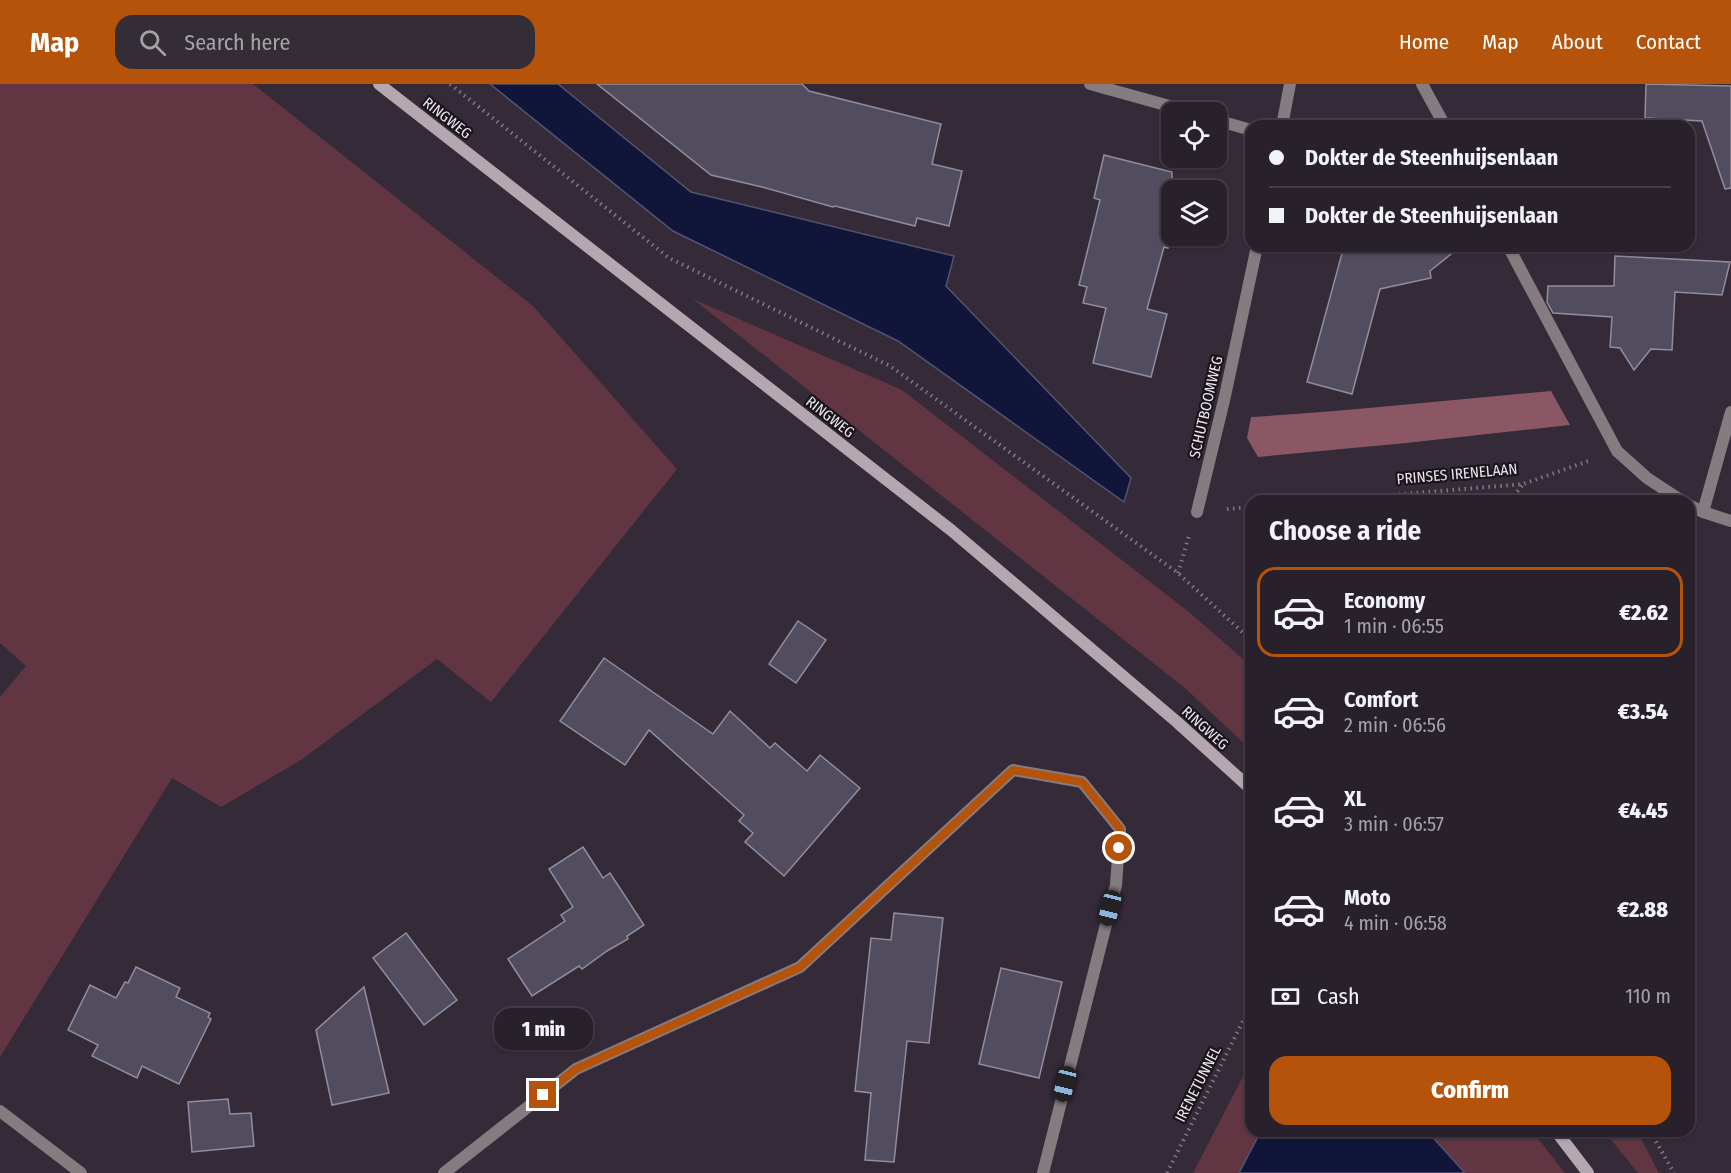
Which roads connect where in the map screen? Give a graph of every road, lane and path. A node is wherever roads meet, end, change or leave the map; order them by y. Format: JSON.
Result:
{"nodes":[{"id":1,"x":379,"y":84,"type":"edge"},
{"id":2,"x":450,"y":84,"type":"edge"},
{"id":3,"x":1090,"y":84,"type":"edge"},
{"id":4,"x":1290,"y":84,"type":"edge"},
{"id":5,"x":1422,"y":84,"type":"edge"},
{"id":6,"x":1161,"y":104,"type":"edge"},
{"id":7,"x":1283,"y":120,"type":"edge"},
{"id":8,"x":1441,"y":120,"type":"edge"},
{"id":9,"x":1227,"y":123,"type":"edge"},
{"id":10,"x":1245,"y":127,"type":"edge"},
{"id":11,"x":1256,"y":252,"type":"edge"},
{"id":12,"x":1511,"y":252,"type":"edge"},
{"id":13,"x":1731,"y":412,"type":"edge"},
{"id":14,"x":1617,"y":451,"type":"junction"},
{"id":15,"x":1523,"y":484,"type":"junction"},
{"id":16,"x":1393,"y":495,"type":"edge"},
{"id":17,"x":1515,"y":495,"type":"edge"},
{"id":18,"x":1673,"y":495,"type":"edge"},
{"id":19,"x":1695,"y":508,"type":"edge"},
{"id":20,"x":1197,"y":512,"type":"joint"},
{"id":21,"x":1702,"y":512,"type":"junction"},
{"id":22,"x":1731,"y":521,"type":"edge"},
{"id":23,"x":1178,"y":573,"type":"junction"},
{"id":24,"x":1245,"y":634,"type":"edge"},
{"id":25,"x":1245,"y":784,"type":"edge"},
{"id":26,"x":1245,"y":1017,"type":"edge"},
{"id":27,"x":0,"y":1111,"type":"edge"},
{"id":28,"x":1561,"y":1137,"type":"edge"},
{"id":29,"x":1653,"y":1137,"type":"edge"},
{"id":30,"x":81,"y":1173,"type":"edge"},
{"id":31,"x":444,"y":1173,"type":"edge"},
{"id":32,"x":1043,"y":1173,"type":"edge"},
{"id":33,"x":1167,"y":1173,"type":"edge"},
{"id":34,"x":1588,"y":1173,"type":"edge"},
{"id":35,"x":1674,"y":1173,"type":"edge"}],
"edges":[{"from":1,"to":25,"type":"main road","name":"RINGWEG"},
{"from":2,"to":23,"type":"path","name":"RINGWEG"},
{"from":3,"to":6,"type":"street"},
{"from":4,"to":7,"type":"street"},
{"from":5,"to":8,"type":"street"},
{"from":9,"to":10,"type":"street"},
{"from":11,"to":20,"type":"street","name":"SCHUTBOOMWEG"},
{"from":12,"to":14,"type":"street"},
{"from":13,"to":21,"type":"street"},
{"from":14,"to":15,"type":"path","name":"PRINSES IRENELAAN"},
{"from":14,"to":18,"type":"street"},
{"from":15,"to":16,"type":"path","name":"PRINSES IRENELAAN"},
{"from":15,"to":17,"type":"path"},
{"from":19,"to":21,"type":"street"},
{"from":20,"to":23,"type":"path"},
{"from":21,"to":22,"type":"street"},
{"from":23,"to":24,"type":"path","name":"RINGWEG"},
{"from":26,"to":33,"type":"path","name":"IRENETUNNEL"},
{"from":27,"to":30,"type":"street"},
{"from":28,"to":34,"type":"main road"},
{"from":29,"to":35,"type":"path"},
{"from":31,"to":32,"type":"street"}]}
